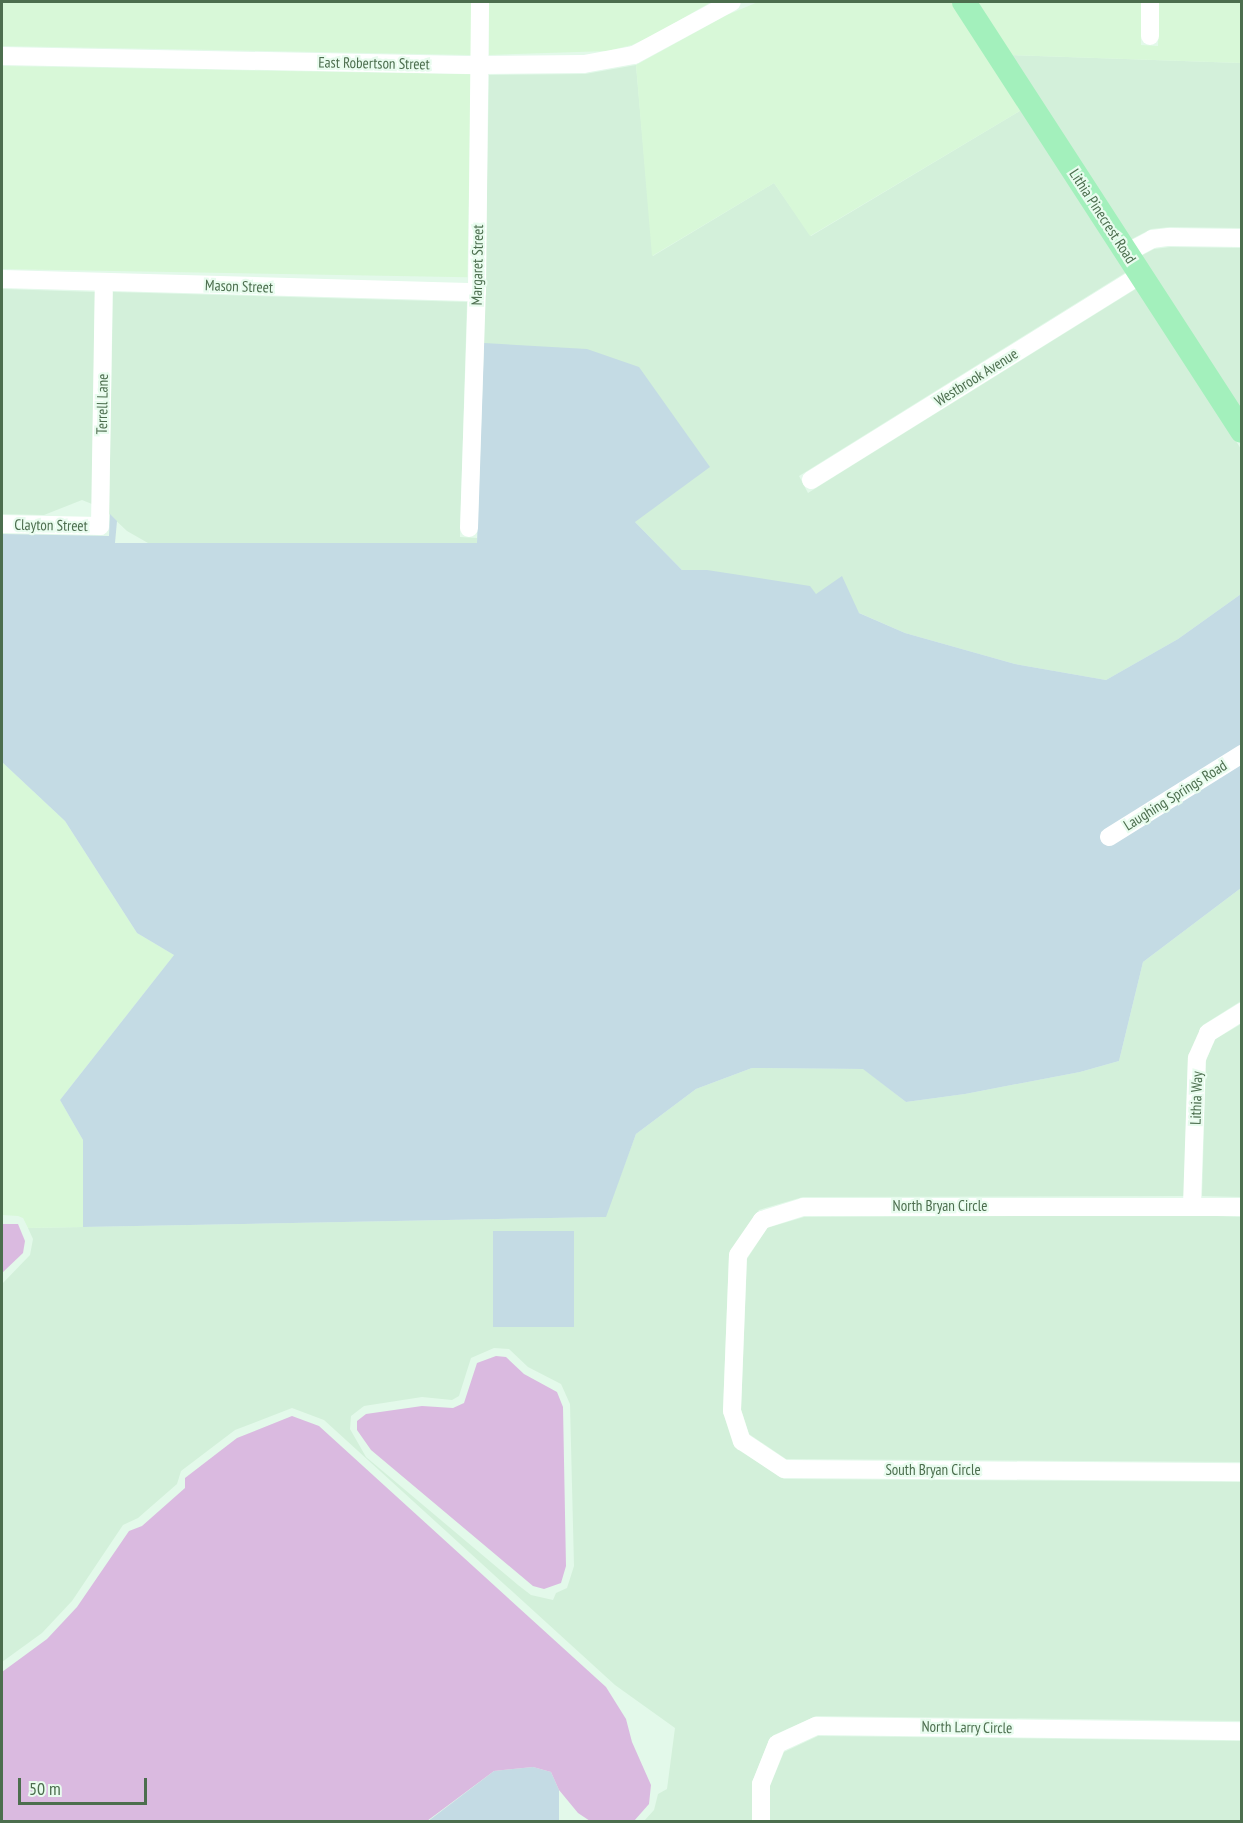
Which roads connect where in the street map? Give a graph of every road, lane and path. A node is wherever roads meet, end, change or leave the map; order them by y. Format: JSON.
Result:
{"nodes":[{"id":1,"x":480,"y":2,"type":"edge"},
{"id":2,"x":732,"y":2,"type":"edge"},
{"id":3,"x":964,"y":2,"type":"edge"},
{"id":4,"x":1150,"y":2,"type":"edge"},
{"id":5,"x":1150,"y":36,"type":"dead end"},
{"id":6,"x":2,"y":56,"type":"edge"},
{"id":7,"x":480,"y":65,"type":"junction"},
{"id":8,"x":1242,"y":238,"type":"edge"},
{"id":9,"x":1128,"y":252,"type":"junction"},
{"id":10,"x":1142,"y":274,"type":"junction"},
{"id":11,"x":2,"y":279,"type":"edge"},
{"id":12,"x":104,"y":282,"type":"junction"},
{"id":13,"x":477,"y":292,"type":"junction"},
{"id":14,"x":1242,"y":430,"type":"edge"},
{"id":15,"x":811,"y":480,"type":"dead end"},
{"id":16,"x":2,"y":524,"type":"edge"},
{"id":17,"x":100,"y":525,"type":"joint"},
{"id":18,"x":470,"y":528,"type":"dead end"},
{"id":19,"x":1242,"y":754,"type":"edge"},
{"id":20,"x":1110,"y":837,"type":"dead end"},
{"id":21,"x":1242,"y":1012,"type":"edge"},
{"id":22,"x":1192,"y":1205,"type":"junction"},
{"id":23,"x":1242,"y":1207,"type":"edge"},
{"id":24,"x":736,"y":1333,"type":"joint"},
{"id":25,"x":1242,"y":1472,"type":"edge"},
{"id":26,"x":1242,"y":1731,"type":"edge"},
{"id":27,"x":761,"y":1821,"type":"edge"}],
"edges":[{"from":1,"to":7,"type":"street","name":"Margaret Street"},
{"from":2,"to":7,"type":"street","name":"East Robertson Street"},
{"from":3,"to":9,"type":"main road","name":"Lithia Pinecrest Road"},
{"from":4,"to":5,"type":"street"},
{"from":6,"to":7,"type":"street","name":"East Robertson Street"},
{"from":7,"to":13,"type":"street","name":"Margaret Street"},
{"from":8,"to":9,"type":"street"},
{"from":9,"to":10,"type":"main road","name":"Lithia Pinecrest Road"},
{"from":10,"to":14,"type":"main road","name":"Lithia Pinecrest Road"},
{"from":10,"to":15,"type":"street","name":"Westbrook Avenue"},
{"from":11,"to":12,"type":"street","name":"Mason Street"},
{"from":12,"to":13,"type":"street","name":"Mason Street"},
{"from":12,"to":17,"type":"street","name":"Terrell Lane"},
{"from":13,"to":18,"type":"street","name":"Margaret Street"},
{"from":16,"to":17,"type":"street","name":"Clayton Street"},
{"from":19,"to":20,"type":"street","name":"Laughing Springs Road"},
{"from":21,"to":22,"type":"street","name":"Lithia Way"},
{"from":22,"to":23,"type":"street","name":"North Bryan Circle"},
{"from":22,"to":24,"type":"street","name":"North Bryan Circle"},
{"from":24,"to":25,"type":"street","name":"South Bryan Circle"},
{"from":26,"to":27,"type":"street","name":"North Larry Circle"}]}
